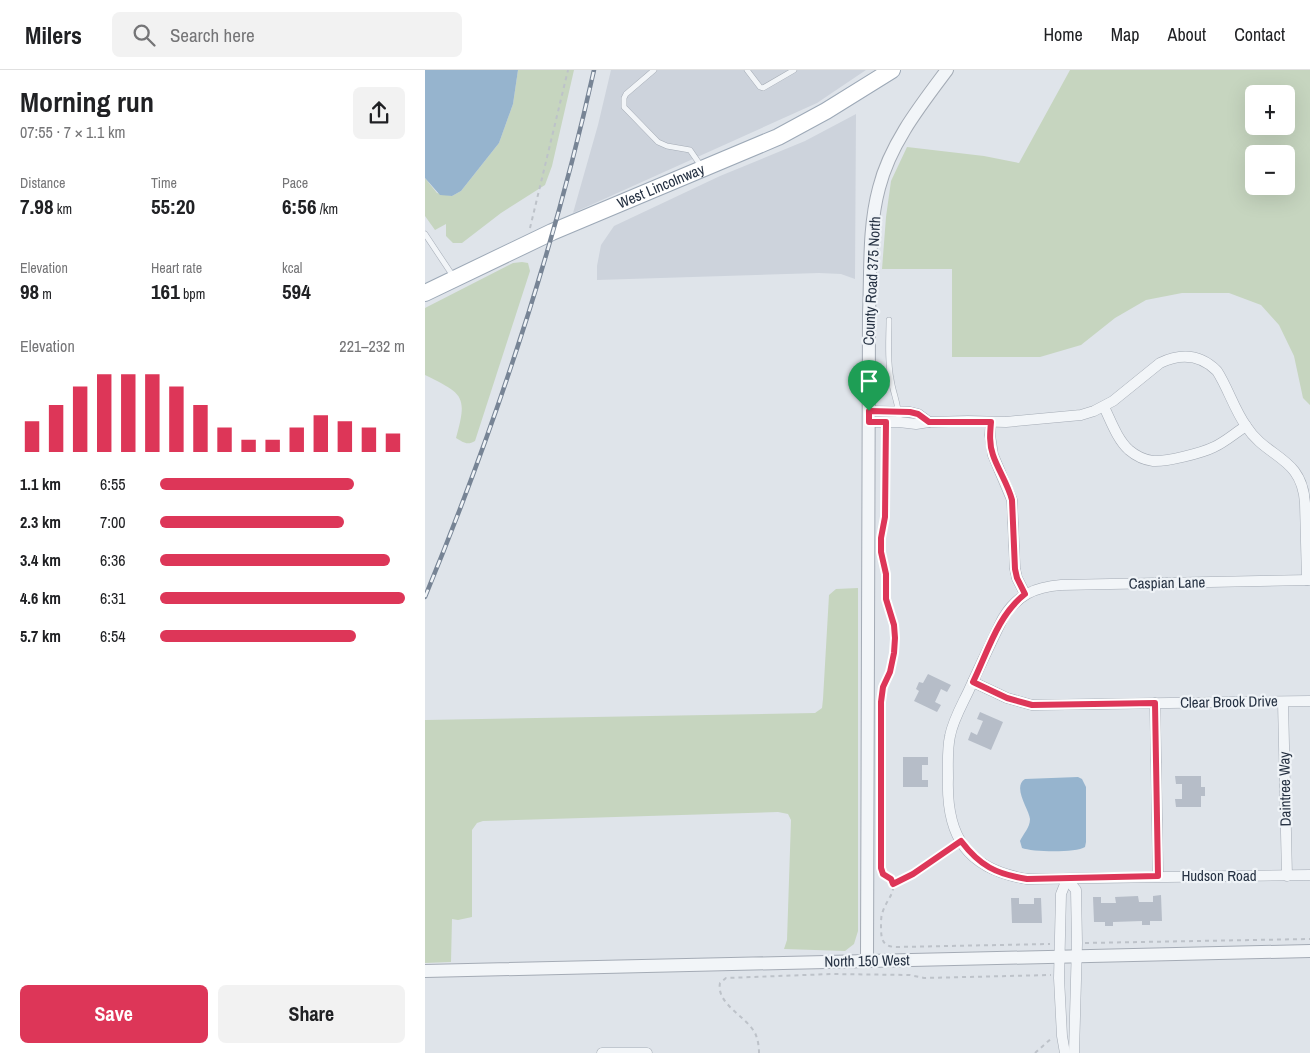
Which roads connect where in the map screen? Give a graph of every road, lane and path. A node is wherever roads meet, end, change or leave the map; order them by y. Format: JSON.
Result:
{"nodes":[{"id":1,"x":568,"y":70,"type":"edge"},
{"id":2,"x":654,"y":70,"type":"edge"},
{"id":3,"x":747,"y":70,"type":"edge"},
{"id":4,"x":794,"y":70,"type":"edge"},
{"id":5,"x":892,"y":70,"type":"edge"},
{"id":6,"x":947,"y":70,"type":"edge"},
{"id":7,"x":703,"y":168,"type":"junction"},
{"id":8,"x":425,"y":234,"type":"edge"},
{"id":9,"x":526,"y":245,"type":"junction"},
{"id":10,"x":455,"y":279,"type":"junction"},
{"id":11,"x":425,"y":293,"type":"edge"},
{"id":12,"x":889,"y":320,"type":"dead end"},
{"id":13,"x":1104,"y":407,"type":"junction"},
{"id":14,"x":899,"y":411,"type":"junction"},
{"id":15,"x":869,"y":416,"type":"junction"},
{"id":16,"x":886,"y":422,"type":"junction"},
{"id":17,"x":899,"y":422,"type":"junction"},
{"id":18,"x":929,"y":422,"type":"junction"},
{"id":19,"x":991,"y":422,"type":"junction"},
{"id":20,"x":1246,"y":426,"type":"junction"},
{"id":21,"x":1309,"y":580,"type":"edge"},
{"id":22,"x":1025,"y":594,"type":"junction"},
{"id":23,"x":973,"y":682,"type":"junction"},
{"id":24,"x":1310,"y":701,"type":"edge"},
{"id":25,"x":1283,"y":702,"type":"junction"},
{"id":26,"x":1155,"y":703,"type":"junction"},
{"id":27,"x":961,"y":841,"type":"junction"},
{"id":28,"x":1310,"y":875,"type":"edge"},
{"id":29,"x":1158,"y":876,"type":"junction"},
{"id":30,"x":1287,"y":876,"type":"junction"},
{"id":31,"x":1067,"y":879,"type":"junction"},
{"id":32,"x":893,"y":884,"type":"junction"},
{"id":33,"x":1310,"y":939,"type":"edge"},
{"id":34,"x":1077,"y":943,"type":"junction"},
{"id":35,"x":1061,"y":944,"type":"junction"},
{"id":36,"x":1310,"y":951,"type":"edge"},
{"id":37,"x":1060,"y":957,"type":"junction"},
{"id":38,"x":1077,"y":957,"type":"junction"},
{"id":39,"x":867,"y":961,"type":"junction"},
{"id":40,"x":425,"y":971,"type":"edge"},
{"id":41,"x":1054,"y":974,"type":"dead end"},
{"id":42,"x":602,"y":1053,"type":"edge"},
{"id":43,"x":647,"y":1053,"type":"edge"},
{"id":44,"x":759,"y":1053,"type":"edge"},
{"id":45,"x":1065,"y":1053,"type":"edge"},
{"id":46,"x":1074,"y":1053,"type":"edge"}],
"edges":[{"from":1,"to":9,"type":"path"},
{"from":2,"to":7,"type":"lane"},
{"from":3,"to":4,"type":"lane"},
{"from":5,"to":7,"type":"main road","name":"West Lincolnway"},
{"from":6,"to":15,"type":"street","name":"County Road 375 North"},
{"from":7,"to":9,"type":"main road","name":"West Lincolnway"},
{"from":8,"to":10,"type":"lane"},
{"from":9,"to":10,"type":"main road","name":"West Lincolnway"},
{"from":10,"to":11,"type":"main road","name":"West Lincolnway"},
{"from":12,"to":14,"type":"lane"},
{"from":13,"to":19,"type":"street"},
{"from":13,"to":20,"type":"street"},
{"from":13,"to":20,"type":"street"},
{"from":14,"to":15,"type":"street"},
{"from":14,"to":17,"type":"lane"},
{"from":14,"to":18,"type":"street"},
{"from":15,"to":16,"type":"street"},
{"from":15,"to":39,"type":"street","name":"County Road 375 North"},
{"from":16,"to":17,"type":"street"},
{"from":16,"to":32,"type":"path"},
{"from":17,"to":18,"type":"street"},
{"from":18,"to":19,"type":"street"},
{"from":19,"to":22,"type":"street"},
{"from":20,"to":21,"type":"street"},
{"from":21,"to":22,"type":"street","name":"Caspian Lane"},
{"from":22,"to":23,"type":"street","name":"Hudson Road"},
{"from":23,"to":26,"type":"street","name":"Clear Brook Drive"},
{"from":23,"to":27,"type":"street","name":"Hudson Road"},
{"from":24,"to":25,"type":"street","name":"Clear Brook Drive"},
{"from":25,"to":26,"type":"street","name":"Clear Brook Drive"},
{"from":25,"to":30,"type":"street","name":"Daintree Way"},
{"from":26,"to":29,"type":"street"},
{"from":27,"to":31,"type":"street","name":"Hudson Road"},
{"from":27,"to":32,"type":"path"},
{"from":28,"to":30,"type":"street","name":"Hudson Road"},
{"from":29,"to":30,"type":"street","name":"Hudson Road"},
{"from":29,"to":31,"type":"street","name":"Hudson Road"},
{"from":31,"to":34,"type":"street"},
{"from":31,"to":35,"type":"street"},
{"from":32,"to":35,"type":"path"},
{"from":33,"to":34,"type":"path"},
{"from":34,"to":38,"type":"street"},
{"from":35,"to":37,"type":"street"},
{"from":36,"to":38,"type":"street","name":"North 150 West"},
{"from":37,"to":38,"type":"street","name":"North 150 West"},
{"from":37,"to":39,"type":"street","name":"North 150 West"},
{"from":37,"to":45,"type":"street"},
{"from":38,"to":46,"type":"street"},
{"from":39,"to":40,"type":"street","name":"North 150 West"},
{"from":41,"to":44,"type":"path"},
{"from":42,"to":43,"type":"street"}]}
